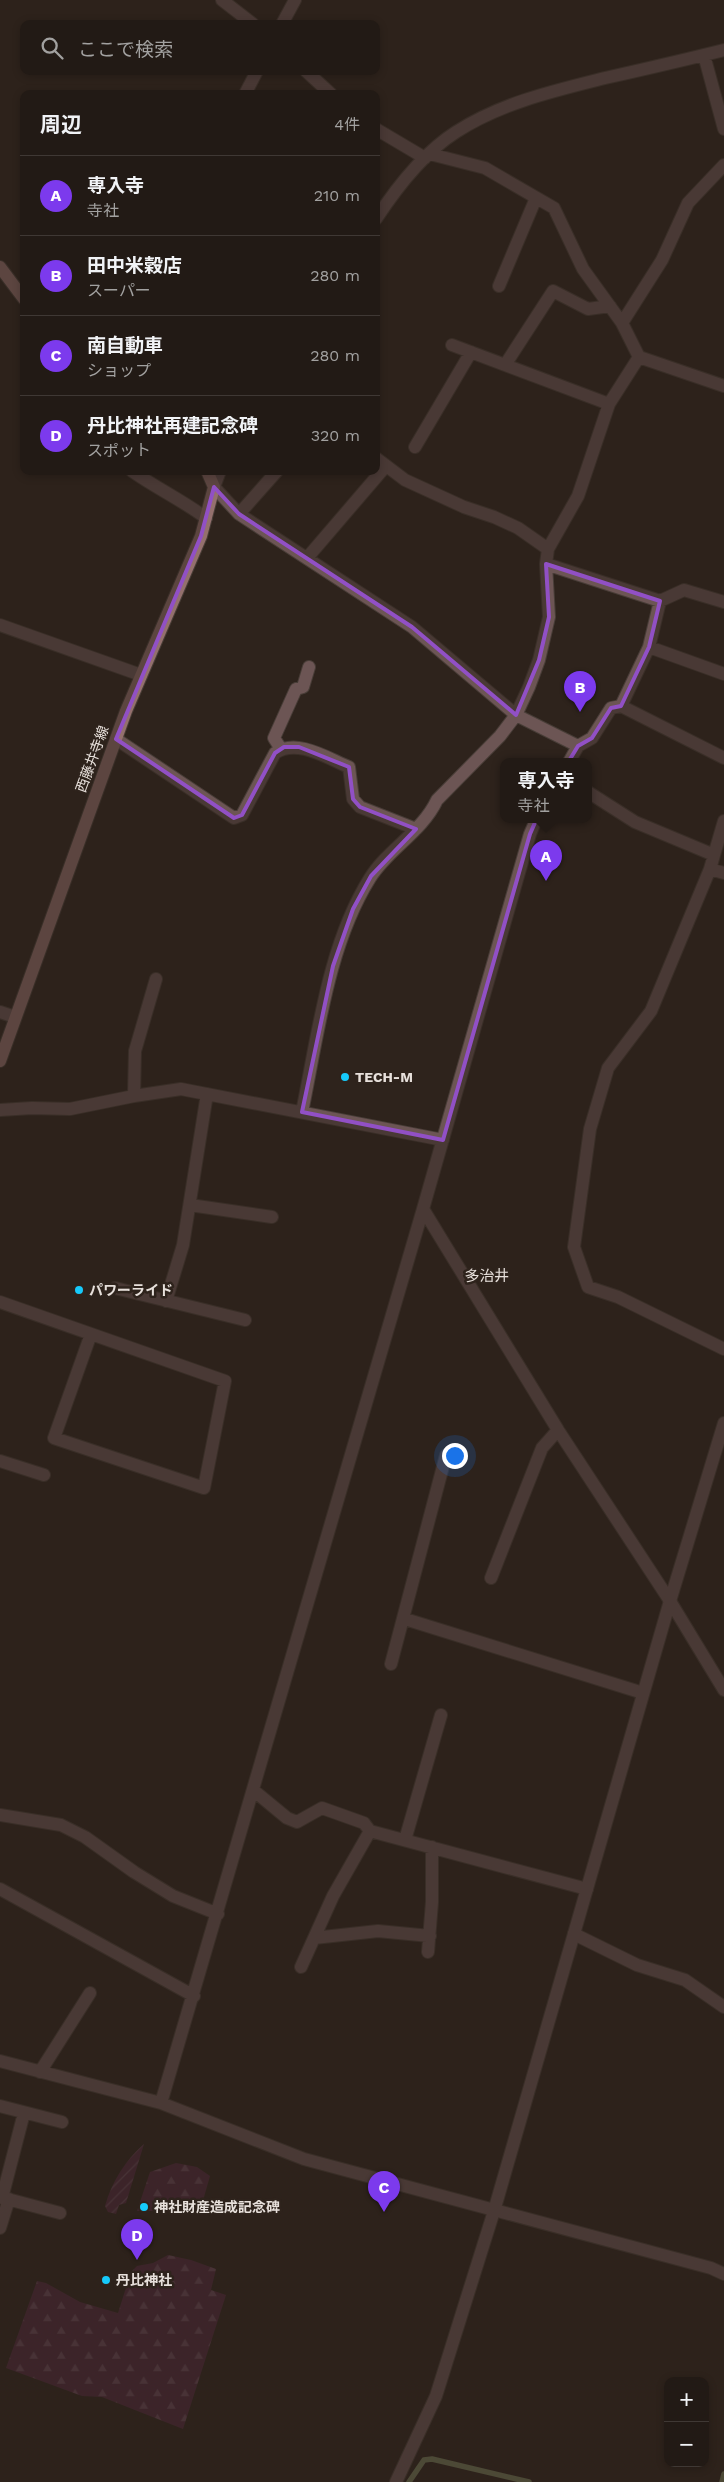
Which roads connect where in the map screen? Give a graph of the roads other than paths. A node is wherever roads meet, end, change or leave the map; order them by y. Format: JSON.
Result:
{"nodes":[{"id":1,"x":222,"y":0,"type":"edge"},
{"id":2,"x":294,"y":0,"type":"edge"},
{"id":3,"x":248,"y":20,"type":"edge"},
{"id":4,"x":284,"y":20,"type":"edge"},
{"id":5,"x":724,"y":50,"type":"edge"},
{"id":6,"x":704,"y":55,"type":"junction"},
{"id":7,"x":255,"y":75,"type":"edge"},
{"id":8,"x":311,"y":75,"type":"edge"},
{"id":9,"x":247,"y":90,"type":"edge"},
{"id":10,"x":327,"y":90,"type":"edge"},
{"id":11,"x":724,"y":129,"type":"edge"},
{"id":12,"x":380,"y":131,"type":"edge"},
{"id":13,"x":427,"y":156,"type":"junction"},
{"id":14,"x":724,"y":165,"type":"edge"},
{"id":15,"x":536,"y":198,"type":"junction"},
{"id":16,"x":380,"y":214,"type":"edge"},
{"id":17,"x":0,"y":266,"type":"edge"},
{"id":18,"x":499,"y":286,"type":"dead end"},
{"id":19,"x":20,"y":294,"type":"edge"},
{"id":20,"x":610,"y":306,"type":"junction"},
{"id":21,"x":622,"y":323,"type":"junction"},
{"id":22,"x":452,"y":345,"type":"dead end"},
{"id":23,"x":471,"y":352,"type":"junction"},
{"id":24,"x":639,"y":357,"type":"junction"},
{"id":25,"x":505,"y":365,"type":"junction"},
{"id":26,"x":724,"y":386,"type":"edge"},
{"id":27,"x":609,"y":404,"type":"junction"},
{"id":28,"x":415,"y":447,"type":"dead end"},
{"id":29,"x":381,"y":462,"type":"edge"},
{"id":30,"x":138,"y":475,"type":"edge"},
{"id":31,"x":209,"y":475,"type":"edge"},
{"id":32,"x":218,"y":475,"type":"edge"},
{"id":33,"x":274,"y":475,"type":"edge"},
{"id":34,"x":371,"y":475,"type":"edge"},
{"id":35,"x":214,"y":487,"type":"junction"},
{"id":36,"x":239,"y":514,"type":"junction"},
{"id":37,"x":206,"y":518,"type":"junction"},
{"id":38,"x":548,"y":549,"type":"junction"},
{"id":39,"x":307,"y":558,"type":"junction"},
{"id":40,"x":546,"y":564,"type":"junction"},
{"id":41,"x":660,"y":601,"type":"junction"},
{"id":42,"x":724,"y":602,"type":"edge"},
{"id":43,"x":0,"y":625,"type":"edge"},
{"id":44,"x":649,"y":647,"type":"junction"},
{"id":45,"x":310,"y":667,"type":"dead end"},
{"id":46,"x":724,"y":674,"type":"edge"},
{"id":47,"x":141,"y":675,"type":"junction"},
{"id":48,"x":621,"y":706,"type":"junction"},
{"id":49,"x":516,"y":715,"type":"junction"},
{"id":50,"x":116,"y":739,"type":"junction"},
{"id":51,"x":578,"y":746,"type":"junction"},
{"id":52,"x":281,"y":749,"type":"junction"},
{"id":53,"x":571,"y":758,"type":"edge"},
{"id":54,"x":724,"y":758,"type":"edge"},
{"id":55,"x":592,"y":795,"type":"edge"},
{"id":56,"x":724,"y":821,"type":"edge"},
{"id":57,"x":535,"y":823,"type":"edge"},
{"id":58,"x":416,"y":829,"type":"junction"},
{"id":59,"x":714,"y":855,"type":"junction"},
{"id":60,"x":710,"y":869,"type":"junction"},
{"id":61,"x":724,"y":873,"type":"edge"},
{"id":62,"x":156,"y":979,"type":"dead end"},
{"id":63,"x":0,"y":1012,"type":"edge"},
{"id":64,"x":15,"y":1017,"type":"junction"},
{"id":65,"x":0,"y":1060,"type":"edge"},
{"id":66,"x":207,"y":1094,"type":"junction"},
{"id":67,"x":134,"y":1096,"type":"junction"},
{"id":68,"x":0,"y":1110,"type":"edge"},
{"id":69,"x":302,"y":1112,"type":"junction"},
{"id":70,"x":443,"y":1140,"type":"junction"},
{"id":71,"x":190,"y":1205,"type":"junction"},
{"id":72,"x":423,"y":1209,"type":"junction"},
{"id":73,"x":272,"y":1217,"type":"dead end"},
{"id":74,"x":115,"y":1288,"type":"dead end"},
{"id":75,"x":166,"y":1301,"type":"junction"},
{"id":76,"x":0,"y":1302,"type":"edge"},
{"id":77,"x":245,"y":1320,"type":"dead end"},
{"id":78,"x":91,"y":1334,"type":"junction"},
{"id":79,"x":724,"y":1349,"type":"edge"},
{"id":80,"x":724,"y":1423,"type":"edge"},
{"id":81,"x":558,"y":1430,"type":"junction"},
{"id":82,"x":446,"y":1455,"type":"dead end"},
{"id":83,"x":0,"y":1461,"type":"edge"},
{"id":84,"x":44,"y":1475,"type":"dead end"},
{"id":85,"x":491,"y":1578,"type":"dead end"},
{"id":86,"x":670,"y":1601,"type":"junction"},
{"id":87,"x":405,"y":1619,"type":"junction"},
{"id":88,"x":391,"y":1664,"type":"dead end"},
{"id":89,"x":724,"y":1690,"type":"edge"},
{"id":90,"x":643,"y":1693,"type":"junction"},
{"id":91,"x":441,"y":1715,"type":"dead end"},
{"id":92,"x":254,"y":1790,"type":"junction"},
{"id":93,"x":0,"y":1815,"type":"edge"},
{"id":94,"x":370,"y":1831,"type":"junction"},
{"id":95,"x":405,"y":1840,"type":"junction"},
{"id":96,"x":432,"y":1847,"type":"junction"},
{"id":97,"x":0,"y":1889,"type":"edge"},
{"id":98,"x":587,"y":1889,"type":"junction"},
{"id":99,"x":218,"y":1914,"type":"junction"},
{"id":100,"x":574,"y":1934,"type":"junction"},
{"id":101,"x":430,"y":1936,"type":"junction"},
{"id":102,"x":314,"y":1938,"type":"junction"},
{"id":103,"x":428,"y":1952,"type":"dead end"},
{"id":104,"x":301,"y":1967,"type":"dead end"},
{"id":105,"x":90,"y":1993,"type":"dead end"},
{"id":106,"x":194,"y":1996,"type":"junction"},
{"id":107,"x":724,"y":2007,"type":"edge"},
{"id":108,"x":0,"y":2061,"type":"edge"},
{"id":109,"x":40,"y":2072,"type":"junction"},
{"id":110,"x":161,"y":2103,"type":"junction"},
{"id":111,"x":0,"y":2106,"type":"edge"},
{"id":112,"x":24,"y":2113,"type":"junction"},
{"id":113,"x":62,"y":2122,"type":"dead end"},
{"id":114,"x":4,"y":2198,"type":"edge"},
{"id":115,"x":494,"y":2211,"type":"junction"},
{"id":116,"x":60,"y":2213,"type":"dead end"},
{"id":117,"x":0,"y":2228,"type":"edge"},
{"id":118,"x":724,"y":2274,"type":"edge"},
{"id":119,"x":396,"y":2482,"type":"edge"}],
"edges":[{"from":1,"to":3,"type":"street"},
{"from":2,"to":4,"type":"street"},
{"from":5,"to":6,"type":"street"},
{"from":6,"to":11,"type":"street"},
{"from":6,"to":13,"type":"street"},
{"from":7,"to":9,"type":"street"},
{"from":8,"to":10,"type":"street"},
{"from":12,"to":13,"type":"street"},
{"from":13,"to":15,"type":"street"},
{"from":13,"to":16,"type":"street"},
{"from":14,"to":21,"type":"street"},
{"from":15,"to":18,"type":"street"},
{"from":15,"to":20,"type":"street"},
{"from":17,"to":19,"type":"main road"},
{"from":20,"to":21,"type":"street"},
{"from":20,"to":25,"type":"street"},
{"from":21,"to":24,"type":"street"},
{"from":22,"to":23,"type":"street"},
{"from":23,"to":25,"type":"street"},
{"from":23,"to":28,"type":"street"},
{"from":24,"to":26,"type":"street"},
{"from":24,"to":27,"type":"street"},
{"from":25,"to":27,"type":"street"},
{"from":27,"to":38,"type":"street"},
{"from":29,"to":38,"type":"street"},
{"from":30,"to":37,"type":"street"},
{"from":31,"to":35,"type":"main road"},
{"from":32,"to":35,"type":"street"},
{"from":33,"to":36,"type":"street"},
{"from":34,"to":39,"type":"street"},
{"from":35,"to":36,"type":"street"},
{"from":35,"to":37,"type":"main road","name":"西藤井寺線"},
{"from":36,"to":39,"type":"street"},
{"from":37,"to":47,"type":"main road","name":"西藤井寺線"},
{"from":38,"to":40,"type":"street"},
{"from":39,"to":49,"type":"street"},
{"from":40,"to":41,"type":"street"},
{"from":40,"to":49,"type":"street"},
{"from":41,"to":42,"type":"street"},
{"from":41,"to":44,"type":"street"},
{"from":43,"to":47,"type":"street"},
{"from":44,"to":46,"type":"street"},
{"from":44,"to":48,"type":"street"},
{"from":45,"to":52,"type":"street"},
{"from":47,"to":50,"type":"main road","name":"西藤井寺線"},
{"from":48,"to":51,"type":"street"},
{"from":48,"to":54,"type":"street"},
{"from":49,"to":51,"type":"street"},
{"from":49,"to":58,"type":"street"},
{"from":50,"to":52,"type":"street"},
{"from":50,"to":64,"type":"main road","name":"西藤井寺線"},
{"from":51,"to":53,"type":"street"},
{"from":52,"to":58,"type":"street"},
{"from":55,"to":59,"type":"street"},
{"from":56,"to":59,"type":"street"},
{"from":57,"to":70,"type":"street"},
{"from":58,"to":69,"type":"street"},
{"from":59,"to":60,"type":"street"},
{"from":60,"to":61,"type":"street"},
{"from":60,"to":79,"type":"street"},
{"from":62,"to":67,"type":"street"},
{"from":63,"to":64,"type":"street"},
{"from":64,"to":65,"type":"main road","name":"西藤井寺線"},
{"from":66,"to":67,"type":"street"},
{"from":66,"to":69,"type":"street"},
{"from":66,"to":71,"type":"street"},
{"from":67,"to":68,"type":"street"},
{"from":69,"to":70,"type":"street"},
{"from":70,"to":72,"type":"street"},
{"from":71,"to":73,"type":"street"},
{"from":71,"to":75,"type":"street"},
{"from":72,"to":81,"type":"street"},
{"from":72,"to":92,"type":"street"},
{"from":74,"to":75,"type":"street"},
{"from":75,"to":77,"type":"street"},
{"from":76,"to":78,"type":"street"},
{"from":78,"to":78,"type":"street"},
{"from":80,"to":86,"type":"street"},
{"from":81,"to":85,"type":"street"},
{"from":81,"to":86,"type":"street"},
{"from":82,"to":87,"type":"street"},
{"from":83,"to":84,"type":"street"},
{"from":86,"to":89,"type":"street"},
{"from":86,"to":90,"type":"street"},
{"from":87,"to":88,"type":"street"},
{"from":87,"to":90,"type":"street"},
{"from":90,"to":98,"type":"street"},
{"from":91,"to":95,"type":"street"},
{"from":92,"to":94,"type":"street"},
{"from":92,"to":99,"type":"street"},
{"from":93,"to":99,"type":"street"},
{"from":94,"to":95,"type":"street"},
{"from":94,"to":102,"type":"street"},
{"from":95,"to":96,"type":"street"},
{"from":96,"to":98,"type":"street"},
{"from":96,"to":101,"type":"street"},
{"from":97,"to":106,"type":"street"},
{"from":98,"to":100,"type":"street"},
{"from":99,"to":106,"type":"street"},
{"from":100,"to":107,"type":"street"},
{"from":100,"to":115,"type":"street"},
{"from":101,"to":102,"type":"street"},
{"from":101,"to":103,"type":"street"},
{"from":102,"to":104,"type":"street"},
{"from":105,"to":109,"type":"street"},
{"from":106,"to":110,"type":"street"},
{"from":108,"to":109,"type":"street"},
{"from":109,"to":110,"type":"street"},
{"from":110,"to":115,"type":"street"},
{"from":111,"to":112,"type":"street"},
{"from":112,"to":113,"type":"street"},
{"from":112,"to":114,"type":"street"},
{"from":114,"to":116,"type":"street"},
{"from":114,"to":117,"type":"street"},
{"from":115,"to":118,"type":"street"},
{"from":115,"to":119,"type":"street"}]}
